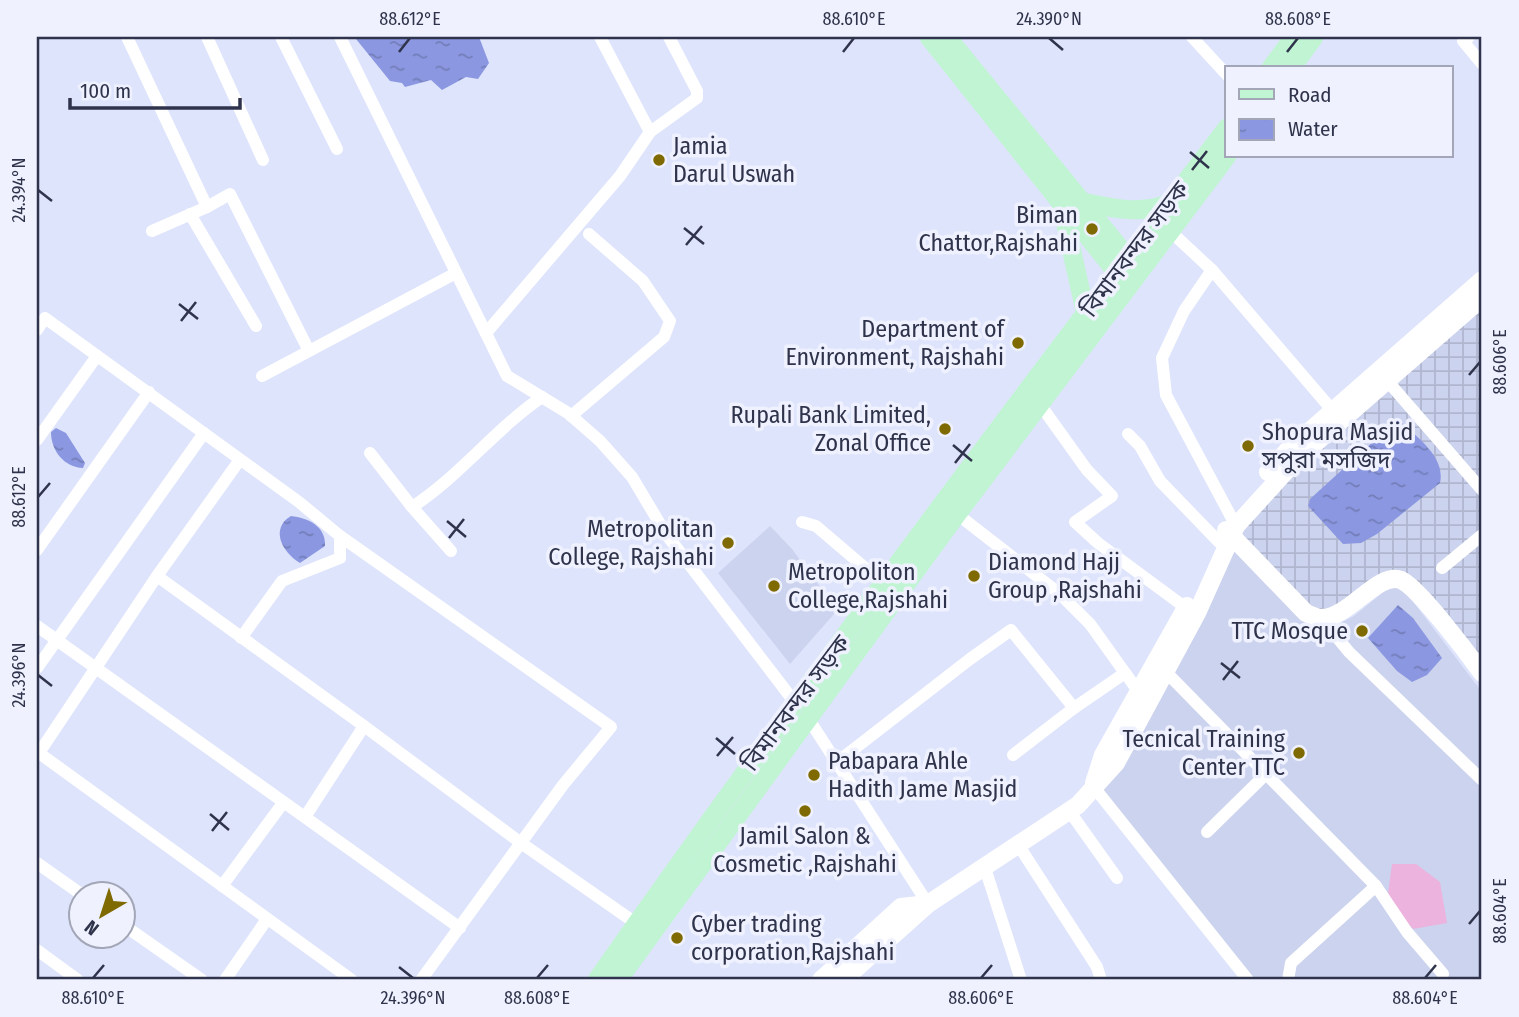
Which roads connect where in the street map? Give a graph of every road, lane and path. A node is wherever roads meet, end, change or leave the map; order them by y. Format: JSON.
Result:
{"nodes":[{"id":1,"x":127,"y":37,"type":"edge"},
{"id":2,"x":207,"y":37,"type":"edge"},
{"id":3,"x":281,"y":37,"type":"edge"},
{"id":4,"x":340,"y":37,"type":"edge"},
{"id":5,"x":600,"y":37,"type":"edge"},
{"id":6,"x":669,"y":37,"type":"edge"},
{"id":7,"x":929,"y":37,"type":"edge"},
{"id":8,"x":947,"y":37,"type":"edge"},
{"id":9,"x":1192,"y":37,"type":"edge"},
{"id":10,"x":1294,"y":37,"type":"edge"},
{"id":11,"x":1314,"y":37,"type":"edge"},
{"id":12,"x":1469,"y":37,"type":"edge"},
{"id":13,"x":1482,"y":64,"type":"edge"},
{"id":14,"x":1272,"y":66,"type":"edge"},
{"id":15,"x":1292,"y":66,"type":"edge"},
{"id":16,"x":1225,"y":73,"type":"edge"},
{"id":17,"x":1225,"y":131,"type":"edge"},
{"id":18,"x":650,"y":132,"type":"junction"},
{"id":19,"x":337,"y":149,"type":"dead end"},
{"id":20,"x":1225,"y":158,"type":"edge"},
{"id":21,"x":263,"y":160,"type":"dead end"},
{"id":22,"x":1060,"y":198,"type":"junction"},
{"id":23,"x":1082,"y":202,"type":"junction"},
{"id":24,"x":1168,"y":204,"type":"junction"},
{"id":25,"x":207,"y":207,"type":"junction"},
{"id":26,"x":190,"y":214,"type":"junction"},
{"id":27,"x":152,"y":231,"type":"dead end"},
{"id":28,"x":1170,"y":231,"type":"junction"},
{"id":29,"x":589,"y":234,"type":"dead end"},
{"id":30,"x":1123,"y":265,"type":"junction"},
{"id":31,"x":1212,"y":270,"type":"junction"},
{"id":32,"x":456,"y":272,"type":"junction"},
{"id":33,"x":1482,"y":280,"type":"edge"},
{"id":34,"x":1482,"y":298,"type":"edge"},
{"id":35,"x":1086,"y":315,"type":"junction"},
{"id":36,"x":41,"y":316,"type":"edge"},
{"id":37,"x":256,"y":326,"type":"dead end"},
{"id":38,"x":37,"y":330,"type":"edge"},
{"id":39,"x":486,"y":333,"type":"junction"},
{"id":40,"x":308,"y":349,"type":"junction"},
{"id":41,"x":97,"y":356,"type":"junction"},
{"id":42,"x":262,"y":376,"type":"dead end"},
{"id":43,"x":1383,"y":376,"type":"junction"},
{"id":44,"x":149,"y":392,"type":"junction"},
{"id":45,"x":542,"y":397,"type":"junction"},
{"id":46,"x":1039,"y":403,"type":"junction"},
{"id":47,"x":1333,"y":411,"type":"junction"},
{"id":48,"x":571,"y":416,"type":"junction"},
{"id":49,"x":204,"y":433,"type":"junction"},
{"id":50,"x":1128,"y":435,"type":"dead end"},
{"id":51,"x":37,"y":440,"type":"edge"},
{"id":52,"x":370,"y":453,"type":"dead end"},
{"id":53,"x":239,"y":461,"type":"junction"},
{"id":54,"x":1482,"y":490,"type":"edge"},
{"id":55,"x":412,"y":507,"type":"junction"},
{"id":56,"x":957,"y":514,"type":"junction"},
{"id":57,"x":802,"y":522,"type":"dead end"},
{"id":58,"x":1229,"y":530,"type":"junction"},
{"id":59,"x":1482,"y":535,"type":"edge"},
{"id":60,"x":340,"y":536,"type":"junction"},
{"id":61,"x":37,"y":550,"type":"edge"},
{"id":62,"x":451,"y":551,"type":"dead end"},
{"id":63,"x":1442,"y":568,"type":"dead end"},
{"id":64,"x":157,"y":576,"type":"junction"},
{"id":65,"x":884,"y":584,"type":"junction"},
{"id":66,"x":1186,"y":608,"type":"junction"},
{"id":67,"x":1321,"y":618,"type":"junction"},
{"id":68,"x":37,"y":626,"type":"edge"},
{"id":69,"x":241,"y":638,"type":"junction"},
{"id":70,"x":56,"y":641,"type":"junction"},
{"id":71,"x":37,"y":668,"type":"edge"},
{"id":72,"x":95,"y":669,"type":"junction"},
{"id":73,"x":1165,"y":671,"type":"junction"},
{"id":74,"x":1125,"y":673,"type":"junction"},
{"id":75,"x":1482,"y":673,"type":"edge"},
{"id":76,"x":1138,"y":691,"type":"junction"},
{"id":77,"x":1074,"y":708,"type":"junction"},
{"id":78,"x":802,"y":711,"type":"junction"},
{"id":79,"x":364,"y":726,"type":"junction"},
{"id":80,"x":38,"y":754,"type":"edge"},
{"id":81,"x":1013,"y":755,"type":"dead end"},
{"id":82,"x":836,"y":763,"type":"junction"},
{"id":83,"x":1267,"y":773,"type":"junction"},
{"id":84,"x":1482,"y":780,"type":"edge"},
{"id":85,"x":1093,"y":786,"type":"junction"},
{"id":86,"x":283,"y":803,"type":"junction"},
{"id":87,"x":1070,"y":812,"type":"junction"},
{"id":88,"x":305,"y":817,"type":"junction"},
{"id":89,"x":1207,"y":832,"type":"dead end"},
{"id":90,"x":520,"y":843,"type":"junction"},
{"id":91,"x":1019,"y":846,"type":"junction"},
{"id":92,"x":37,"y":863,"type":"edge"},
{"id":93,"x":985,"y":868,"type":"junction"},
{"id":94,"x":1116,"y":878,"type":"dead end"},
{"id":95,"x":66,"y":883,"type":"edge"},
{"id":96,"x":222,"y":886,"type":"junction"},
{"id":97,"x":1376,"y":886,"type":"junction"},
{"id":98,"x":928,"y":904,"type":"junction"},
{"id":99,"x":267,"y":919,"type":"junction"},
{"id":100,"x":637,"y":924,"type":"junction"},
{"id":101,"x":460,"y":928,"type":"junction"},
{"id":102,"x":136,"y":934,"type":"edge"},
{"id":103,"x":37,"y":950,"type":"edge"},
{"id":104,"x":1443,"y":974,"type":"dead end"},
{"id":105,"x":78,"y":980,"type":"edge"},
{"id":106,"x":202,"y":980,"type":"edge"},
{"id":107,"x":225,"y":980,"type":"edge"},
{"id":108,"x":352,"y":980,"type":"edge"},
{"id":109,"x":421,"y":980,"type":"edge"},
{"id":110,"x":597,"y":980,"type":"edge"},
{"id":111,"x":618,"y":980,"type":"edge"},
{"id":112,"x":821,"y":980,"type":"edge"},
{"id":113,"x":843,"y":980,"type":"edge"},
{"id":114,"x":1021,"y":980,"type":"edge"},
{"id":115,"x":1101,"y":980,"type":"edge"},
{"id":116,"x":1248,"y":980,"type":"edge"},
{"id":117,"x":1288,"y":980,"type":"edge"}],
"edges":[{"from":1,"to":25,"type":"street"},
{"from":2,"to":21,"type":"street"},
{"from":3,"to":19,"type":"street"},
{"from":4,"to":32,"type":"street"},
{"from":5,"to":18,"type":"street"},
{"from":6,"to":18,"type":"street"},
{"from":7,"to":22,"type":"main road"},
{"from":8,"to":23,"type":"main road"},
{"from":9,"to":16,"type":"street"},
{"from":10,"to":14,"type":"main road"},
{"from":11,"to":15,"type":"main road"},
{"from":12,"to":13,"type":"street"},
{"from":17,"to":24,"type":"main road","name":"বিমানবন্দর সড়ক"},
{"from":18,"to":39,"type":"street"},
{"from":20,"to":28,"type":"main road","name":"বিমানবন্দর সড়ক"},
{"from":22,"to":30,"type":"main road"},
{"from":22,"to":35,"type":"main road"},
{"from":23,"to":24,"type":"main road"},
{"from":23,"to":30,"type":"main road"},
{"from":24,"to":30,"type":"main road","name":"বিমানবন্দর সড়ক"},
{"from":25,"to":26,"type":"street"},
{"from":25,"to":40,"type":"street"},
{"from":26,"to":27,"type":"street"},
{"from":26,"to":37,"type":"street"},
{"from":28,"to":31,"type":"street"},
{"from":28,"to":46,"type":"main road","name":"বিমানবন্দর সড়ক"},
{"from":29,"to":48,"type":"street"},
{"from":30,"to":35,"type":"main road","name":"বিমানবন্দর সড়ক"},
{"from":31,"to":47,"type":"street"},
{"from":31,"to":58,"type":"street"},
{"from":32,"to":39,"type":"street"},
{"from":32,"to":40,"type":"street"},
{"from":33,"to":43,"type":"main road"},
{"from":34,"to":43,"type":"main road"},
{"from":35,"to":65,"type":"main road","name":"বিমানবন্দর সড়ক"},
{"from":36,"to":38,"type":"street"},
{"from":36,"to":41,"type":"street"},
{"from":39,"to":45,"type":"street"},
{"from":40,"to":42,"type":"street"},
{"from":41,"to":44,"type":"street"},
{"from":41,"to":51,"type":"street"},
{"from":43,"to":47,"type":"main road"},
{"from":43,"to":54,"type":"street"},
{"from":43,"to":58,"type":"main road"},
{"from":44,"to":49,"type":"street"},
{"from":44,"to":61,"type":"street"},
{"from":45,"to":48,"type":"street"},
{"from":45,"to":55,"type":"street"},
{"from":46,"to":56,"type":"main road","name":"বিমানবন্দর সড়ক"},
{"from":46,"to":66,"type":"street"},
{"from":47,"to":58,"type":"main road"},
{"from":48,"to":78,"type":"street"},
{"from":49,"to":53,"type":"street"},
{"from":49,"to":70,"type":"street"},
{"from":50,"to":58,"type":"street"},
{"from":52,"to":55,"type":"street"},
{"from":53,"to":60,"type":"street"},
{"from":53,"to":64,"type":"street"},
{"from":55,"to":62,"type":"street"},
{"from":56,"to":74,"type":"street"},
{"from":56,"to":78,"type":"main road","name":"বিমানবন্দর সড়ক"},
{"from":57,"to":65,"type":"street"},
{"from":58,"to":66,"type":"main road"},
{"from":58,"to":67,"type":"main road"},
{"from":58,"to":73,"type":"main road"},
{"from":59,"to":63,"type":"street"},
{"from":60,"to":69,"type":"street"},
{"from":60,"to":90,"type":"street"},
{"from":64,"to":69,"type":"street"},
{"from":64,"to":72,"type":"street"},
{"from":65,"to":78,"type":"main road","name":"বিমানবন্দর সড়ক"},
{"from":66,"to":76,"type":"main road"},
{"from":67,"to":75,"type":"main road"},
{"from":67,"to":84,"type":"street"},
{"from":68,"to":70,"type":"street"},
{"from":69,"to":79,"type":"street"},
{"from":70,"to":71,"type":"street"},
{"from":70,"to":72,"type":"street"},
{"from":72,"to":80,"type":"street"},
{"from":72,"to":86,"type":"street"},
{"from":73,"to":83,"type":"street"},
{"from":73,"to":85,"type":"main road"},
{"from":74,"to":76,"type":"street"},
{"from":74,"to":77,"type":"street"},
{"from":76,"to":85,"type":"main road"},
{"from":77,"to":81,"type":"street"},
{"from":77,"to":82,"type":"street"},
{"from":78,"to":82,"type":"street"},
{"from":78,"to":100,"type":"main road","name":"বিমানবন্দর সড়ক"},
{"from":78,"to":111,"type":"main road","name":"বিমানবন্দর সড়ক"},
{"from":79,"to":88,"type":"street"},
{"from":79,"to":90,"type":"street"},
{"from":80,"to":96,"type":"street"},
{"from":82,"to":98,"type":"street"},
{"from":83,"to":89,"type":"street"},
{"from":83,"to":97,"type":"street"},
{"from":85,"to":87,"type":"main road"},
{"from":85,"to":116,"type":"street"},
{"from":86,"to":88,"type":"street"},
{"from":86,"to":96,"type":"street"},
{"from":87,"to":91,"type":"main road"},
{"from":87,"to":94,"type":"street"},
{"from":88,"to":101,"type":"street"},
{"from":90,"to":100,"type":"street"},
{"from":90,"to":101,"type":"street"},
{"from":91,"to":93,"type":"main road"},
{"from":91,"to":115,"type":"street"},
{"from":92,"to":95,"type":"street"},
{"from":93,"to":98,"type":"main road"},
{"from":93,"to":114,"type":"street"},
{"from":96,"to":99,"type":"street"},
{"from":97,"to":104,"type":"street"},
{"from":97,"to":117,"type":"street"},
{"from":98,"to":112,"type":"main road"},
{"from":98,"to":113,"type":"main road"},
{"from":99,"to":107,"type":"street"},
{"from":99,"to":108,"type":"street"},
{"from":100,"to":110,"type":"main road","name":"বিমানবন্দর সড়ক"},
{"from":101,"to":109,"type":"street"},
{"from":102,"to":106,"type":"street"},
{"from":103,"to":105,"type":"street"}]}
